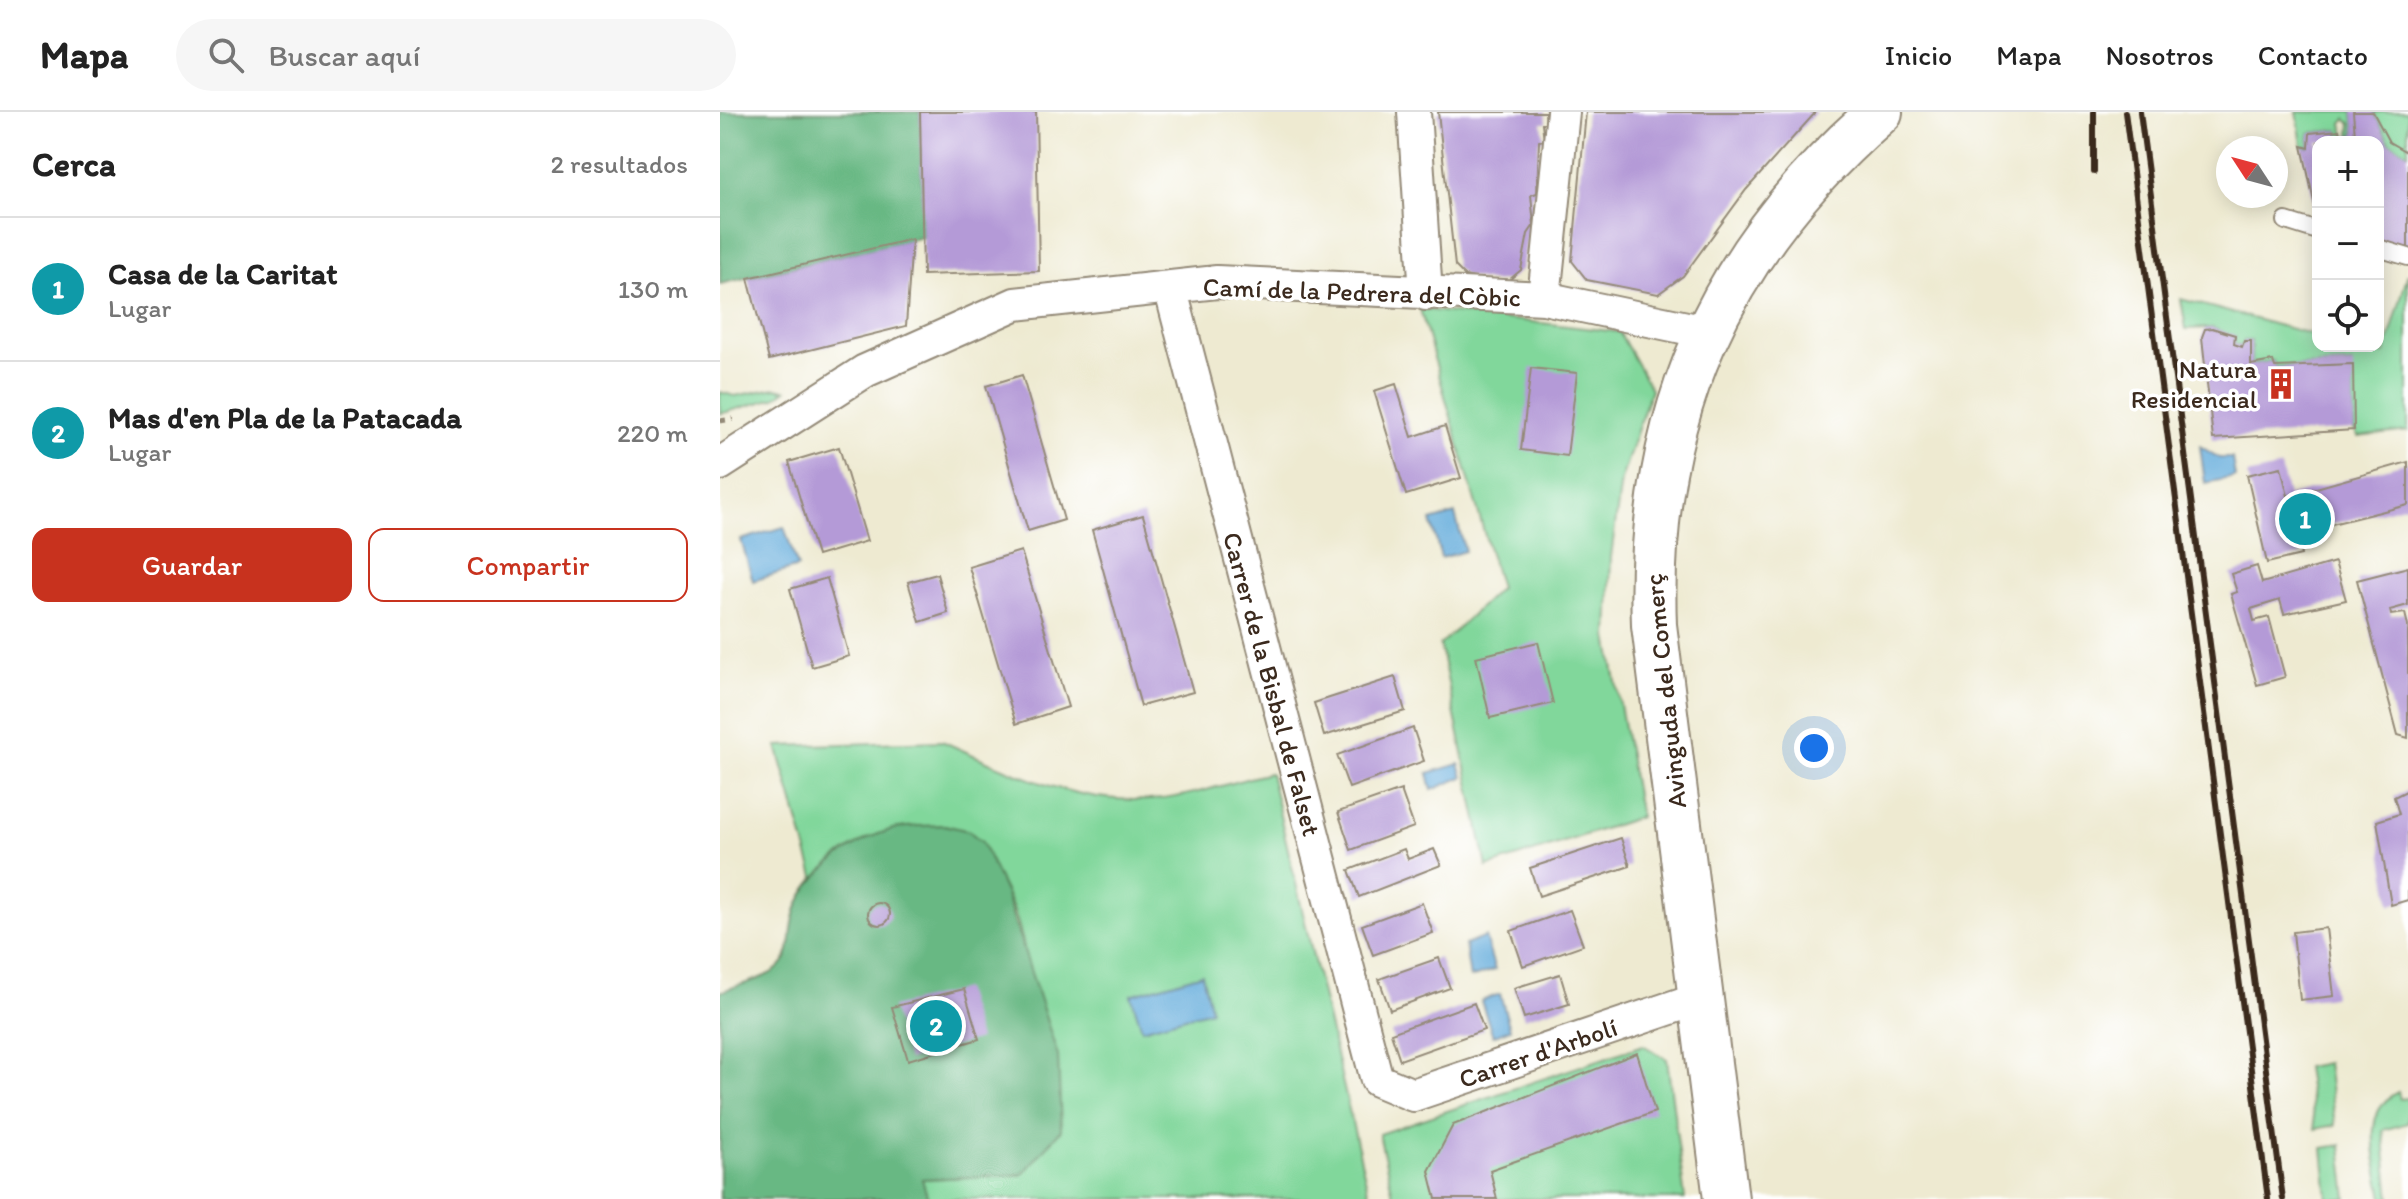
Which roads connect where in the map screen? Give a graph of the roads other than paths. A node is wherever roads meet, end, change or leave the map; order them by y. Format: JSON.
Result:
{"nodes":[{"id":1,"x":1414,"y":112,"type":"edge"},
{"id":2,"x":1563,"y":112,"type":"edge"},
{"id":3,"x":1866,"y":122,"type":"edge"},
{"id":4,"x":2286,"y":221,"type":"dead end"},
{"id":5,"x":2312,"y":229,"type":"edge"},
{"id":6,"x":2384,"y":250,"type":"edge"},
{"id":7,"x":2408,"y":257,"type":"edge"},
{"id":8,"x":1170,"y":287,"type":"junction"},
{"id":9,"x":1426,"y":294,"type":"junction"},
{"id":10,"x":1544,"y":298,"type":"junction"},
{"id":11,"x":1706,"y":332,"type":"junction"},
{"id":12,"x":720,"y":464,"type":"edge"},
{"id":13,"x":1700,"y":998,"type":"junction"},
{"id":14,"x":1377,"y":1080,"type":"joint"},
{"id":15,"x":1726,"y":1199,"type":"edge"}],
"edges":[{"from":1,"to":9,"type":"street"},
{"from":2,"to":10,"type":"street"},
{"from":3,"to":11,"type":"main road","name":"Avinguda del Comerç"},
{"from":4,"to":5,"type":"lane"},
{"from":6,"to":7,"type":"lane"},
{"from":8,"to":9,"type":"street","name":"Camí de la Pedrera del Còbic"},
{"from":8,"to":12,"type":"street","name":"Camí de la Pedrera del Còbic"},
{"from":8,"to":14,"type":"street","name":"Carrer de la Bisbal de Falset"},
{"from":9,"to":10,"type":"street","name":"Camí de la Pedrera del Còbic"},
{"from":10,"to":11,"type":"street","name":"Camí de la Pedrera del Còbic"},
{"from":11,"to":13,"type":"main road","name":"Avinguda del Comerç"},
{"from":13,"to":14,"type":"street","name":"Carrer d'Arbolí"},
{"from":13,"to":15,"type":"main road","name":"Avinguda del Comerç"}]}
